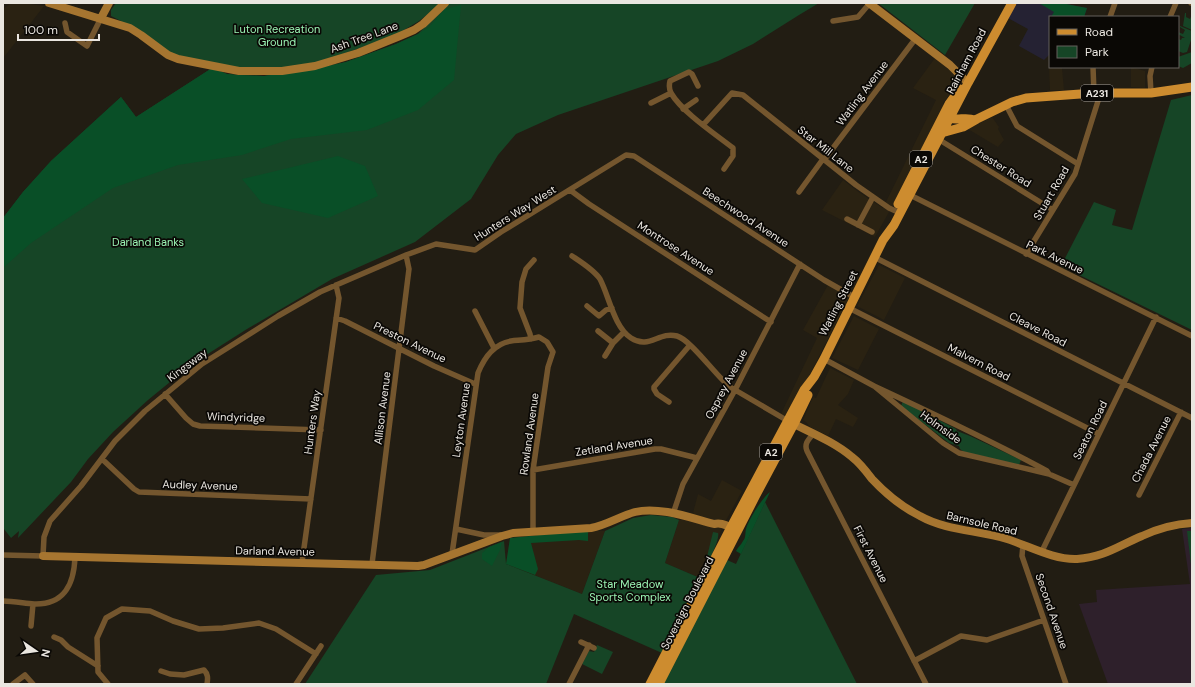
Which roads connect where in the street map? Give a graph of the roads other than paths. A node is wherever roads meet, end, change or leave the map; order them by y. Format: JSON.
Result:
{"nodes":[{"id":1,"x":49,"y":3,"type":"edge"},
{"id":2,"x":109,"y":3,"type":"edge"},
{"id":3,"x":445,"y":3,"type":"edge"},
{"id":4,"x":869,"y":3,"type":"edge"},
{"id":5,"x":1012,"y":3,"type":"edge"},
{"id":6,"x":1115,"y":3,"type":"edge"},
{"id":7,"x":1176,"y":3,"type":"edge"},
{"id":8,"x":1110,"y":16,"type":"edge"},
{"id":9,"x":1170,"y":16,"type":"edge"},
{"id":10,"x":101,"y":18,"type":"junction"},
{"id":11,"x":833,"y":21,"type":"dead end"},
{"id":12,"x":65,"y":23,"type":"dead end"},
{"id":13,"x":916,"y":38,"type":"junction"},
{"id":14,"x":1093,"y":68,"type":"edge"},
{"id":15,"x":1152,"y":68,"type":"edge"},
{"id":16,"x":968,"y":82,"type":"junction"},
{"id":17,"x":698,"y":86,"type":"dead end"},
{"id":18,"x":1191,"y":87,"type":"edge"},
{"id":19,"x":671,"y":93,"type":"junction"},
{"id":20,"x":1096,"y":93,"type":"junction"},
{"id":21,"x":1151,"y":93,"type":"junction"},
{"id":22,"x":696,"y":100,"type":"dead end"},
{"id":23,"x":651,"y":103,"type":"dead end"},
{"id":24,"x":957,"y":103,"type":"junction"},
{"id":25,"x":1006,"y":105,"type":"junction"},
{"id":26,"x":683,"y":109,"type":"junction"},
{"id":27,"x":946,"y":117,"type":"junction"},
{"id":28,"x":978,"y":119,"type":"junction"},
{"id":29,"x":703,"y":125,"type":"junction"},
{"id":30,"x":942,"y":131,"type":"junction"},
{"id":31,"x":938,"y":139,"type":"junction"},
{"id":32,"x":627,"y":154,"type":"joint"},
{"id":33,"x":824,"y":160,"type":"junction"},
{"id":34,"x":1078,"y":164,"type":"junction"},
{"id":35,"x":724,"y":169,"type":"dead end"},
{"id":36,"x":570,"y":190,"type":"junction"},
{"id":37,"x":799,"y":192,"type":"dead end"},
{"id":38,"x":910,"y":195,"type":"junction"},
{"id":39,"x":873,"y":197,"type":"junction"},
{"id":40,"x":1053,"y":210,"type":"junction"},
{"id":41,"x":898,"y":212,"type":"junction"},
{"id":42,"x":847,"y":219,"type":"dead end"},
{"id":43,"x":858,"y":225,"type":"junction"},
{"id":44,"x":872,"y":232,"type":"dead end"},
{"id":45,"x":1026,"y":254,"type":"junction"},
{"id":46,"x":406,"y":255,"type":"junction"},
{"id":47,"x":572,"y":256,"type":"dead end"},
{"id":48,"x":874,"y":257,"type":"junction"},
{"id":49,"x":534,"y":260,"type":"dead end"},
{"id":50,"x":800,"y":264,"type":"junction"},
{"id":51,"x":336,"y":285,"type":"junction"},
{"id":52,"x":854,"y":297,"type":"junction"},
{"id":53,"x":587,"y":306,"type":"dead end"},
{"id":54,"x":612,"y":308,"type":"junction"},
{"id":55,"x":849,"y":308,"type":"junction"},
{"id":56,"x":475,"y":311,"type":"dead end"},
{"id":57,"x":1156,"y":317,"type":"junction"},
{"id":58,"x":336,"y":318,"type":"junction"},
{"id":59,"x":771,"y":322,"type":"junction"},
{"id":60,"x":598,"y":331,"type":"dead end"},
{"id":61,"x":624,"y":332,"type":"junction"},
{"id":62,"x":1192,"y":336,"type":"edge"},
{"id":63,"x":531,"y":339,"type":"junction"},
{"id":64,"x":614,"y":343,"type":"junction"},
{"id":65,"x":690,"y":345,"type":"junction"},
{"id":66,"x":400,"y":348,"type":"junction"},
{"id":67,"x":494,"y":348,"type":"junction"},
{"id":68,"x":605,"y":356,"type":"dead end"},
{"id":69,"x":824,"y":359,"type":"junction"},
{"id":70,"x":1124,"y":383,"type":"junction"},
{"id":71,"x":476,"y":384,"type":"junction"},
{"id":72,"x":874,"y":386,"type":"junction"},
{"id":73,"x":735,"y":390,"type":"junction"},
{"id":74,"x":165,"y":394,"type":"junction"},
{"id":75,"x":900,"y":398,"type":"junction"},
{"id":76,"x":669,"y":402,"type":"dead end"},
{"id":77,"x":896,"y":405,"type":"junction"},
{"id":78,"x":1181,"y":412,"type":"junction"},
{"id":79,"x":1192,"y":418,"type":"edge"},
{"id":80,"x":791,"y":423,"type":"junction"},
{"id":81,"x":321,"y":430,"type":"junction"},
{"id":82,"x":789,"y":433,"type":"junction"},
{"id":83,"x":812,"y":434,"type":"junction"},
{"id":84,"x":1099,"y":434,"type":"junction"},
{"id":85,"x":697,"y":458,"type":"junction"},
{"id":86,"x":102,"y":459,"type":"junction"},
{"id":87,"x":1027,"y":460,"type":"junction"},
{"id":88,"x":1024,"y":469,"type":"junction"},
{"id":89,"x":533,"y":470,"type":"junction"},
{"id":90,"x":1049,"y":474,"type":"junction"},
{"id":91,"x":1074,"y":484,"type":"junction"},
{"id":92,"x":1139,"y":495,"type":"dead end"},
{"id":93,"x":311,"y":499,"type":"junction"},
{"id":94,"x":673,"y":514,"type":"junction"},
{"id":95,"x":1192,"y":523,"type":"edge"},
{"id":96,"x":456,"y":529,"type":"junction"},
{"id":97,"x":533,"y":531,"type":"junction"},
{"id":98,"x":733,"y":532,"type":"junction"},
{"id":99,"x":502,"y":536,"type":"junction"},
{"id":100,"x":1023,"y":544,"type":"junction"},
{"id":101,"x":1042,"y":551,"type":"junction"},
{"id":102,"x":452,"y":554,"type":"junction"},
{"id":103,"x":3,"y":555,"type":"edge"},
{"id":104,"x":43,"y":556,"type":"junction"},
{"id":105,"x":74,"y":557,"type":"junction"},
{"id":106,"x":302,"y":562,"type":"junction"},
{"id":107,"x":372,"y":564,"type":"junction"},
{"id":108,"x":3,"y":600,"type":"edge"},
{"id":109,"x":33,"y":604,"type":"junction"},
{"id":110,"x":1044,"y":620,"type":"junction"},
{"id":111,"x":31,"y":626,"type":"dead end"},
{"id":112,"x":54,"y":637,"type":"dead end"},
{"id":113,"x":581,"y":642,"type":"dead end"},
{"id":114,"x":589,"y":645,"type":"junction"},
{"id":115,"x":321,"y":646,"type":"dead end"},
{"id":116,"x":594,"y":648,"type":"dead end"},
{"id":117,"x":316,"y":654,"type":"junction"},
{"id":118,"x":914,"y":661,"type":"junction"},
{"id":119,"x":98,"y":666,"type":"junction"},
{"id":120,"x":161,"y":671,"type":"dead end"},
{"id":121,"x":13,"y":684,"type":"edge"},
{"id":122,"x":33,"y":684,"type":"edge"},
{"id":123,"x":108,"y":684,"type":"edge"},
{"id":124,"x":208,"y":684,"type":"edge"},
{"id":125,"x":296,"y":684,"type":"edge"},
{"id":126,"x":569,"y":684,"type":"edge"},
{"id":127,"x":650,"y":684,"type":"edge"},
{"id":128,"x":659,"y":684,"type":"edge"},
{"id":129,"x":926,"y":684,"type":"edge"},
{"id":130,"x":1066,"y":684,"type":"edge"}],
"edges":[{"from":1,"to":10,"type":"street","name":"Ash Tree Lane"},
{"from":2,"to":10,"type":"street"},
{"from":3,"to":10,"type":"street","name":"Ash Tree Lane"},
{"from":4,"to":11,"type":"street"},
{"from":4,"to":13,"type":"street"},
{"from":5,"to":16,"type":"main road","name":"Rainham Road","number":"A2"},
{"from":6,"to":8,"type":"street"},
{"from":7,"to":9,"type":"street"},
{"from":10,"to":12,"type":"street"},
{"from":13,"to":16,"type":"street"},
{"from":13,"to":33,"type":"street","name":"Watling Avenue"},
{"from":14,"to":20,"type":"street","name":"Stuart Road"},
{"from":15,"to":21,"type":"street"},
{"from":16,"to":24,"type":"main road","name":"Rainham Road","number":"A2"},
{"from":16,"to":27,"type":"main road","name":"Watling Street","number":"A2"},
{"from":17,"to":19,"type":"street"},
{"from":18,"to":21,"type":"main road","number":"A231"},
{"from":19,"to":23,"type":"street"},
{"from":19,"to":26,"type":"street"},
{"from":20,"to":21,"type":"main road","number":"A231"},
{"from":20,"to":25,"type":"main road","number":"A231"},
{"from":20,"to":34,"type":"street","name":"Stuart Road"},
{"from":22,"to":26,"type":"street"},
{"from":24,"to":27,"type":"main road","name":"Rainham Road","number":"A2"},
{"from":24,"to":28,"type":"main road"},
{"from":25,"to":28,"type":"main road","number":"A231"},
{"from":25,"to":34,"type":"street"},
{"from":26,"to":29,"type":"street"},
{"from":27,"to":28,"type":"main road","number":"A231"},
{"from":27,"to":30,"type":"main road","name":"Rainham Road","number":"A2"},
{"from":27,"to":41,"type":"main road","name":"Watling Street","number":"A2"},
{"from":28,"to":30,"type":"main road","number":"A231"},
{"from":29,"to":33,"type":"street","name":"Star Mill Lane"},
{"from":29,"to":35,"type":"street"},
{"from":30,"to":31,"type":"main road","name":"Watling Street","number":"A2"},
{"from":31,"to":38,"type":"main road","name":"Watling Street","number":"A2"},
{"from":31,"to":40,"type":"street","name":"Chester Road"},
{"from":32,"to":36,"type":"street","name":"Hunters Way West"},
{"from":32,"to":50,"type":"street","name":"Beechwood Avenue"},
{"from":33,"to":37,"type":"street","name":"Watling Avenue"},
{"from":33,"to":39,"type":"street","name":"Star Mill Lane"},
{"from":34,"to":40,"type":"street","name":"Stuart Road"},
{"from":36,"to":46,"type":"street","name":"Hunters Way West"},
{"from":36,"to":59,"type":"street","name":"Montrose Avenue"},
{"from":38,"to":41,"type":"main road","name":"Watling Street","number":"A2"},
{"from":38,"to":45,"type":"street","name":"Park Avenue"},
{"from":39,"to":41,"type":"street","name":"Star Mill Lane"},
{"from":39,"to":43,"type":"street"},
{"from":40,"to":45,"type":"street","name":"Stuart Road"},
{"from":41,"to":48,"type":"main road","name":"Watling Street","number":"A2"},
{"from":42,"to":43,"type":"street"},
{"from":43,"to":44,"type":"street"},
{"from":45,"to":57,"type":"street","name":"Park Avenue"},
{"from":46,"to":51,"type":"street","name":"Kingsway"},
{"from":46,"to":66,"type":"street","name":"Allison Avenue"},
{"from":47,"to":54,"type":"street"},
{"from":48,"to":52,"type":"main road","name":"Watling Street","number":"A2"},
{"from":48,"to":70,"type":"street","name":"Cleave Road"},
{"from":49,"to":63,"type":"street"},
{"from":50,"to":52,"type":"street","name":"Beechwood Avenue"},
{"from":50,"to":59,"type":"street","name":"Osprey Avenue"},
{"from":51,"to":58,"type":"street","name":"Hunters Way"},
{"from":51,"to":74,"type":"street","name":"Kingsway"},
{"from":52,"to":55,"type":"main road","name":"Watling Street","number":"A2"},
{"from":53,"to":54,"type":"street"},
{"from":54,"to":61,"type":"street"},
{"from":55,"to":69,"type":"main road","name":"Watling Street","number":"A2"},
{"from":55,"to":84,"type":"street","name":"Malvern Road"},
{"from":56,"to":67,"type":"street"},
{"from":57,"to":62,"type":"street","name":"Park Avenue"},
{"from":57,"to":70,"type":"street","name":"Seaton Road"},
{"from":58,"to":66,"type":"street","name":"Preston Avenue"},
{"from":58,"to":81,"type":"street","name":"Hunters Way"},
{"from":59,"to":73,"type":"street","name":"Osprey Avenue"},
{"from":60,"to":64,"type":"street"},
{"from":61,"to":64,"type":"street"},
{"from":61,"to":65,"type":"street"},
{"from":63,"to":67,"type":"street"},
{"from":63,"to":89,"type":"street","name":"Rowland Avenue"},
{"from":64,"to":68,"type":"street"},
{"from":65,"to":73,"type":"street"},
{"from":65,"to":76,"type":"street"},
{"from":66,"to":71,"type":"street","name":"Preston Avenue"},
{"from":66,"to":107,"type":"street","name":"Allison Avenue"},
{"from":67,"to":71,"type":"street","name":"Leyton Avenue"},
{"from":69,"to":72,"type":"street","name":"Holmside"},
{"from":69,"to":80,"type":"main road","name":"Watling Street","number":"A2"},
{"from":70,"to":78,"type":"street","name":"Cleave Road"},
{"from":70,"to":84,"type":"street","name":"Seaton Road"},
{"from":71,"to":96,"type":"street","name":"Leyton Avenue"},
{"from":72,"to":75,"type":"street","name":"Holmside"},
{"from":72,"to":77,"type":"street","name":"Holmside"},
{"from":73,"to":80,"type":"street"},
{"from":73,"to":85,"type":"street","name":"Osprey Avenue"},
{"from":74,"to":81,"type":"street","name":"Windyridge"},
{"from":74,"to":86,"type":"street","name":"Kingsway"},
{"from":75,"to":77,"type":"street"},
{"from":75,"to":87,"type":"street","name":"Holmside"},
{"from":77,"to":88,"type":"street","name":"Holmside"},
{"from":78,"to":79,"type":"street","name":"Cleave Road"},
{"from":78,"to":92,"type":"street","name":"Chada Avenue"},
{"from":80,"to":82,"type":"main road","name":"Watling Street","number":"A2"},
{"from":80,"to":83,"type":"street","name":"Barnsole Road"},
{"from":80,"to":98,"type":"main road","name":"Watling Street","number":"A2"},
{"from":81,"to":93,"type":"street","name":"Hunters Way"},
{"from":82,"to":83,"type":"street","name":"Barnsole Road"},
{"from":82,"to":98,"type":"main road","name":"Watling Street","number":"A2"},
{"from":83,"to":100,"type":"street","name":"Barnsole Road"},
{"from":83,"to":118,"type":"street","name":"First Avenue"},
{"from":84,"to":91,"type":"street","name":"Seaton Road"},
{"from":85,"to":89,"type":"street","name":"Zetland Avenue"},
{"from":85,"to":94,"type":"street","name":"Osprey Avenue"},
{"from":86,"to":93,"type":"street","name":"Audley Avenue"},
{"from":86,"to":104,"type":"street","name":"Kingsway"},
{"from":87,"to":88,"type":"street"},
{"from":87,"to":90,"type":"street","name":"Holmside"},
{"from":88,"to":90,"type":"street","name":"Holmside"},
{"from":89,"to":97,"type":"street","name":"Rowland Avenue"},
{"from":90,"to":91,"type":"street","name":"Holmside"},
{"from":91,"to":101,"type":"street","name":"Seaton Road"},
{"from":93,"to":106,"type":"street","name":"Hunters Way"},
{"from":94,"to":97,"type":"street","name":"Darland Avenue"},
{"from":94,"to":98,"type":"street","name":"Darland Avenue"},
{"from":95,"to":101,"type":"street","name":"Barnsole Road"},
{"from":96,"to":99,"type":"street","name":"Darland Avenue"},
{"from":96,"to":102,"type":"street","name":"Leyton Avenue"},
{"from":97,"to":99,"type":"street","name":"Darland Avenue"},
{"from":98,"to":127,"type":"main road","name":"Sovereign Boulevard","number":"A2"},
{"from":98,"to":128,"type":"main road","name":"Sovereign Boulevard","number":"A2"},
{"from":99,"to":102,"type":"street","name":"Darland Avenue"},
{"from":100,"to":101,"type":"street","name":"Barnsole Road"},
{"from":100,"to":110,"type":"street","name":"Second Avenue"},
{"from":102,"to":107,"type":"street","name":"Darland Avenue"},
{"from":103,"to":104,"type":"street"},
{"from":104,"to":105,"type":"street","name":"Darland Avenue"},
{"from":105,"to":106,"type":"street","name":"Darland Avenue"},
{"from":105,"to":109,"type":"street"},
{"from":106,"to":107,"type":"street","name":"Darland Avenue"},
{"from":108,"to":109,"type":"street"},
{"from":109,"to":111,"type":"street"},
{"from":110,"to":118,"type":"street"},
{"from":110,"to":130,"type":"street","name":"Second Avenue"},
{"from":112,"to":119,"type":"street"},
{"from":113,"to":114,"type":"street"},
{"from":114,"to":116,"type":"street"},
{"from":114,"to":126,"type":"street"},
{"from":115,"to":117,"type":"street"},
{"from":117,"to":119,"type":"street"},
{"from":117,"to":125,"type":"street"},
{"from":118,"to":129,"type":"street","name":"First Avenue"},
{"from":119,"to":123,"type":"street"},
{"from":120,"to":124,"type":"street"},
{"from":121,"to":122,"type":"street"}]}
